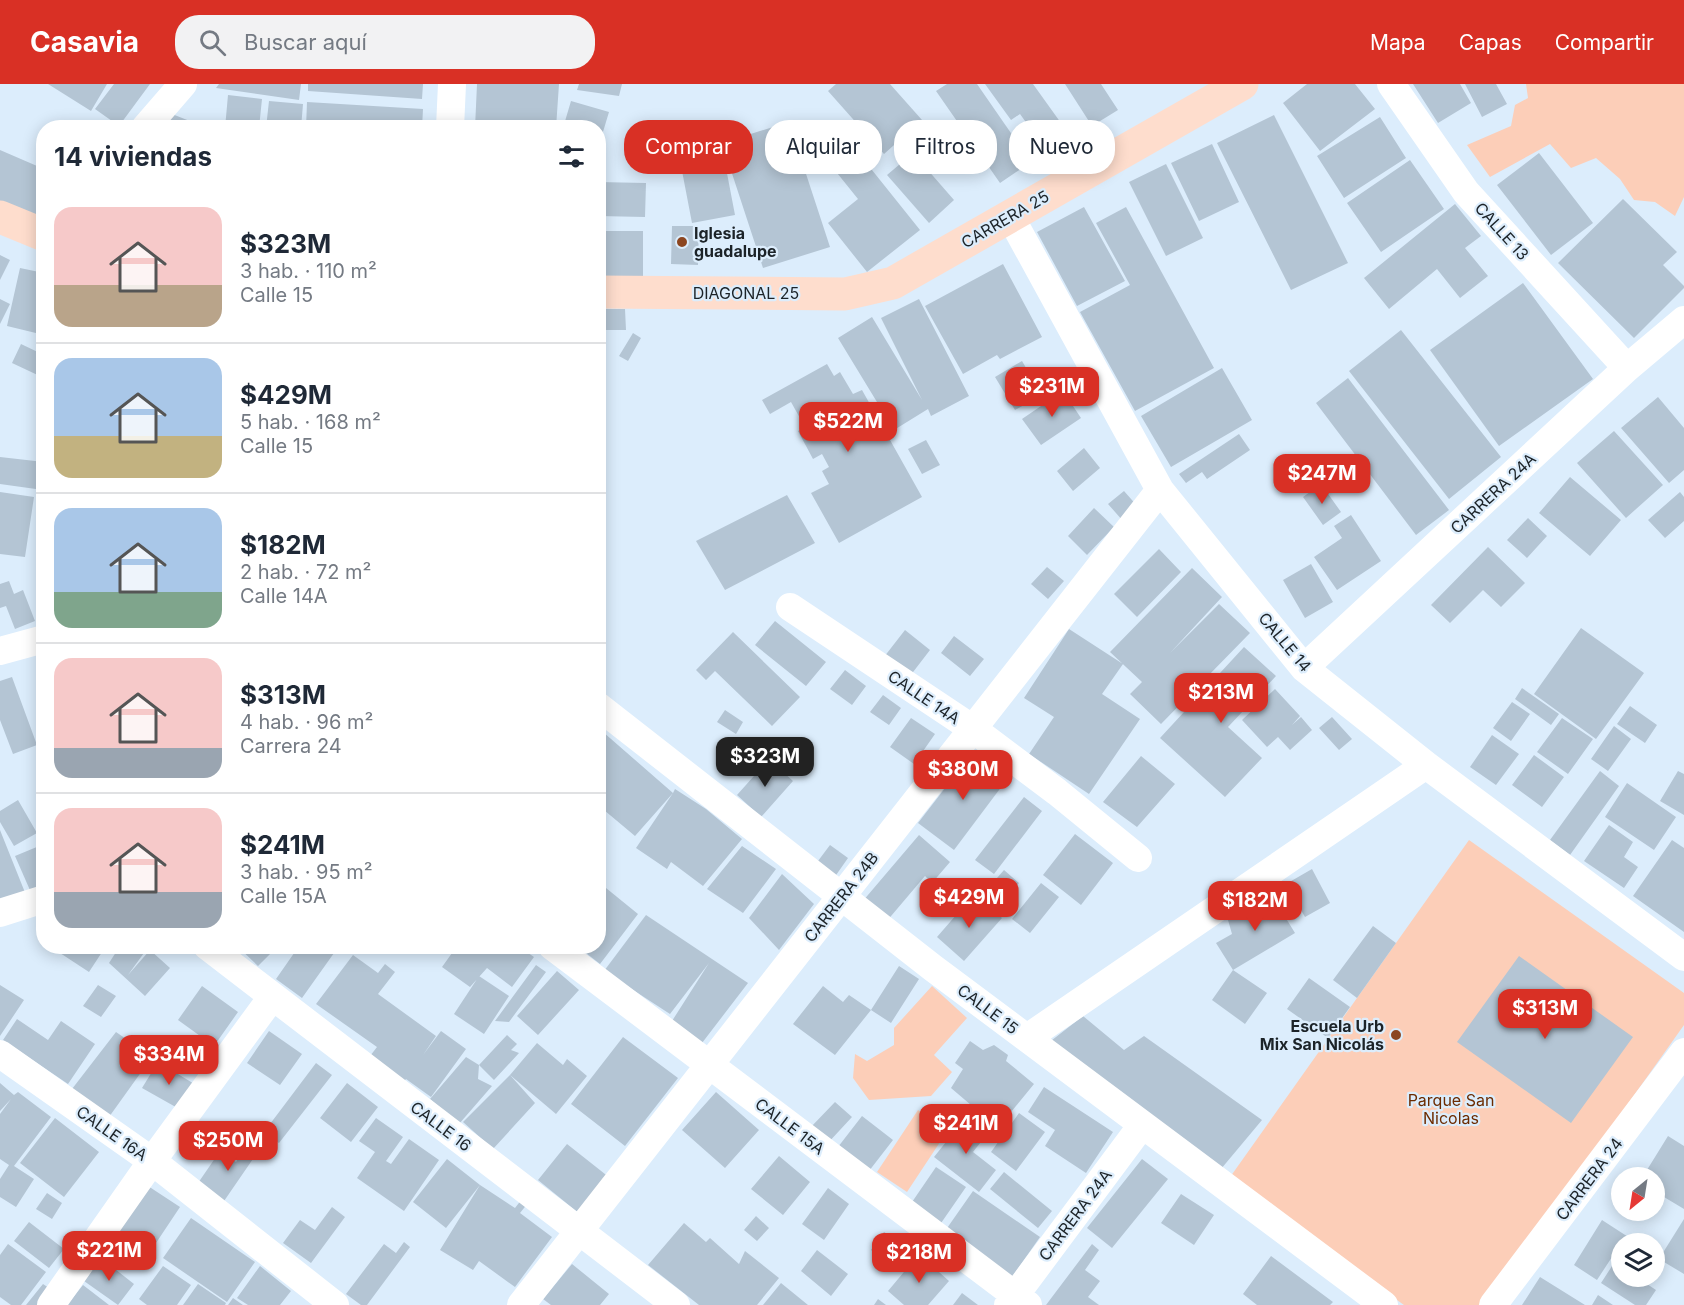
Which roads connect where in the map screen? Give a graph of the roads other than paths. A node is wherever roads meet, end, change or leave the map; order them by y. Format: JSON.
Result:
{"nodes":[{"id":1,"x":183,"y":84,"type":"edge"},
{"id":2,"x":452,"y":84,"type":"edge"},
{"id":3,"x":1242,"y":84,"type":"edge"},
{"id":4,"x":1391,"y":84,"type":"edge"},
{"id":5,"x":152,"y":120,"type":"edge"},
{"id":6,"x":450,"y":120,"type":"edge"},
{"id":7,"x":1010,"y":216,"type":"junction"},
{"id":8,"x":0,"y":217,"type":"edge"},
{"id":9,"x":36,"y":232,"type":"edge"},
{"id":10,"x":893,"y":283,"type":"joint"},
{"id":11,"x":606,"y":292,"type":"edge"},
{"id":12,"x":1678,"y":336,"type":"edge"},
{"id":13,"x":1627,"y":368,"type":"junction"},
{"id":14,"x":1160,"y":490,"type":"junction"},
{"id":15,"x":790,"y":607,"type":"dead end"},
{"id":16,"x":36,"y":641,"type":"edge"},
{"id":17,"x":0,"y":651,"type":"edge"},
{"id":18,"x":1304,"y":668,"type":"junction"},
{"id":19,"x":606,"y":712,"type":"edge"},
{"id":20,"x":973,"y":729,"type":"junction"},
{"id":21,"x":1425,"y":765,"type":"junction"},
{"id":22,"x":1138,"y":858,"type":"dead end"},
{"id":23,"x":842,"y":896,"type":"junction"},
{"id":24,"x":36,"y":902,"type":"edge"},
{"id":25,"x":0,"y":913,"type":"edge"},
{"id":26,"x":217,"y":954,"type":"edge"},
{"id":27,"x":563,"y":954,"type":"edge"},
{"id":28,"x":1684,"y":957,"type":"edge"},
{"id":29,"x":272,"y":997,"type":"junction"},
{"id":30,"x":1027,"y":1038,"type":"junction"},
{"id":31,"x":1684,"y":1052,"type":"edge"},
{"id":32,"x":0,"y":1054,"type":"edge"},
{"id":33,"x":710,"y":1065,"type":"junction"},
{"id":34,"x":1142,"y":1125,"type":"junction"},
{"id":35,"x":152,"y":1161,"type":"junction"},
{"id":36,"x":579,"y":1231,"type":"junction"},
{"id":37,"x":1017,"y":1302,"type":"edge"},
{"id":38,"x":51,"y":1305,"type":"edge"},
{"id":39,"x":335,"y":1305,"type":"edge"},
{"id":40,"x":521,"y":1305,"type":"edge"},
{"id":41,"x":676,"y":1305,"type":"edge"},
{"id":42,"x":1384,"y":1305,"type":"edge"},
{"id":43,"x":1493,"y":1305,"type":"edge"}],
"edges":[{"from":1,"to":5,"type":"street"},
{"from":2,"to":6,"type":"street"},
{"from":3,"to":7,"type":"main road","name":"CARRERA 25"},
{"from":4,"to":13,"type":"street","name":"CALLE 13"},
{"from":7,"to":10,"type":"main road","name":"CARRERA 25"},
{"from":7,"to":14,"type":"street","name":"CALLE 14"},
{"from":8,"to":9,"type":"main road"},
{"from":10,"to":11,"type":"main road","name":"DIAGONAL 25"},
{"from":12,"to":13,"type":"street","name":"CARRERA 24A"},
{"from":13,"to":18,"type":"street","name":"CARRERA 24A"},
{"from":14,"to":18,"type":"street","name":"CALLE 14"},
{"from":14,"to":20,"type":"street","name":"CARRERA 24B"},
{"from":15,"to":20,"type":"street","name":"CALLE 14A"},
{"from":16,"to":17,"type":"street"},
{"from":18,"to":21,"type":"street","name":"CALLE 14"},
{"from":19,"to":23,"type":"street","name":"CALLE 15"},
{"from":20,"to":22,"type":"street","name":"CALLE 14A"},
{"from":20,"to":23,"type":"street","name":"CARRERA 24B"},
{"from":21,"to":28,"type":"street","name":"CALLE 14"},
{"from":21,"to":30,"type":"street"},
{"from":23,"to":30,"type":"street","name":"CALLE 15"},
{"from":23,"to":33,"type":"street","name":"CARRERA 24B"},
{"from":24,"to":25,"type":"street"},
{"from":26,"to":29,"type":"street","name":"CALLE 16"},
{"from":27,"to":33,"type":"street","name":"CALLE 15A"},
{"from":29,"to":35,"type":"street"},
{"from":29,"to":36,"type":"street","name":"CALLE 16"},
{"from":30,"to":34,"type":"street","name":"CALLE 15"},
{"from":31,"to":43,"type":"street","name":"CARRERA 24"},
{"from":32,"to":35,"type":"street","name":"CALLE 16A"},
{"from":33,"to":36,"type":"street","name":"CARRERA 24B"},
{"from":33,"to":37,"type":"street","name":"CALLE 15A"},
{"from":34,"to":37,"type":"street","name":"CARRERA 24A"},
{"from":34,"to":42,"type":"street","name":"CALLE 15"},
{"from":35,"to":38,"type":"street"},
{"from":35,"to":39,"type":"street","name":"CALLE 16A"},
{"from":36,"to":40,"type":"street","name":"CARRERA 24B"},
{"from":36,"to":41,"type":"street","name":"CALLE 16"}]}
